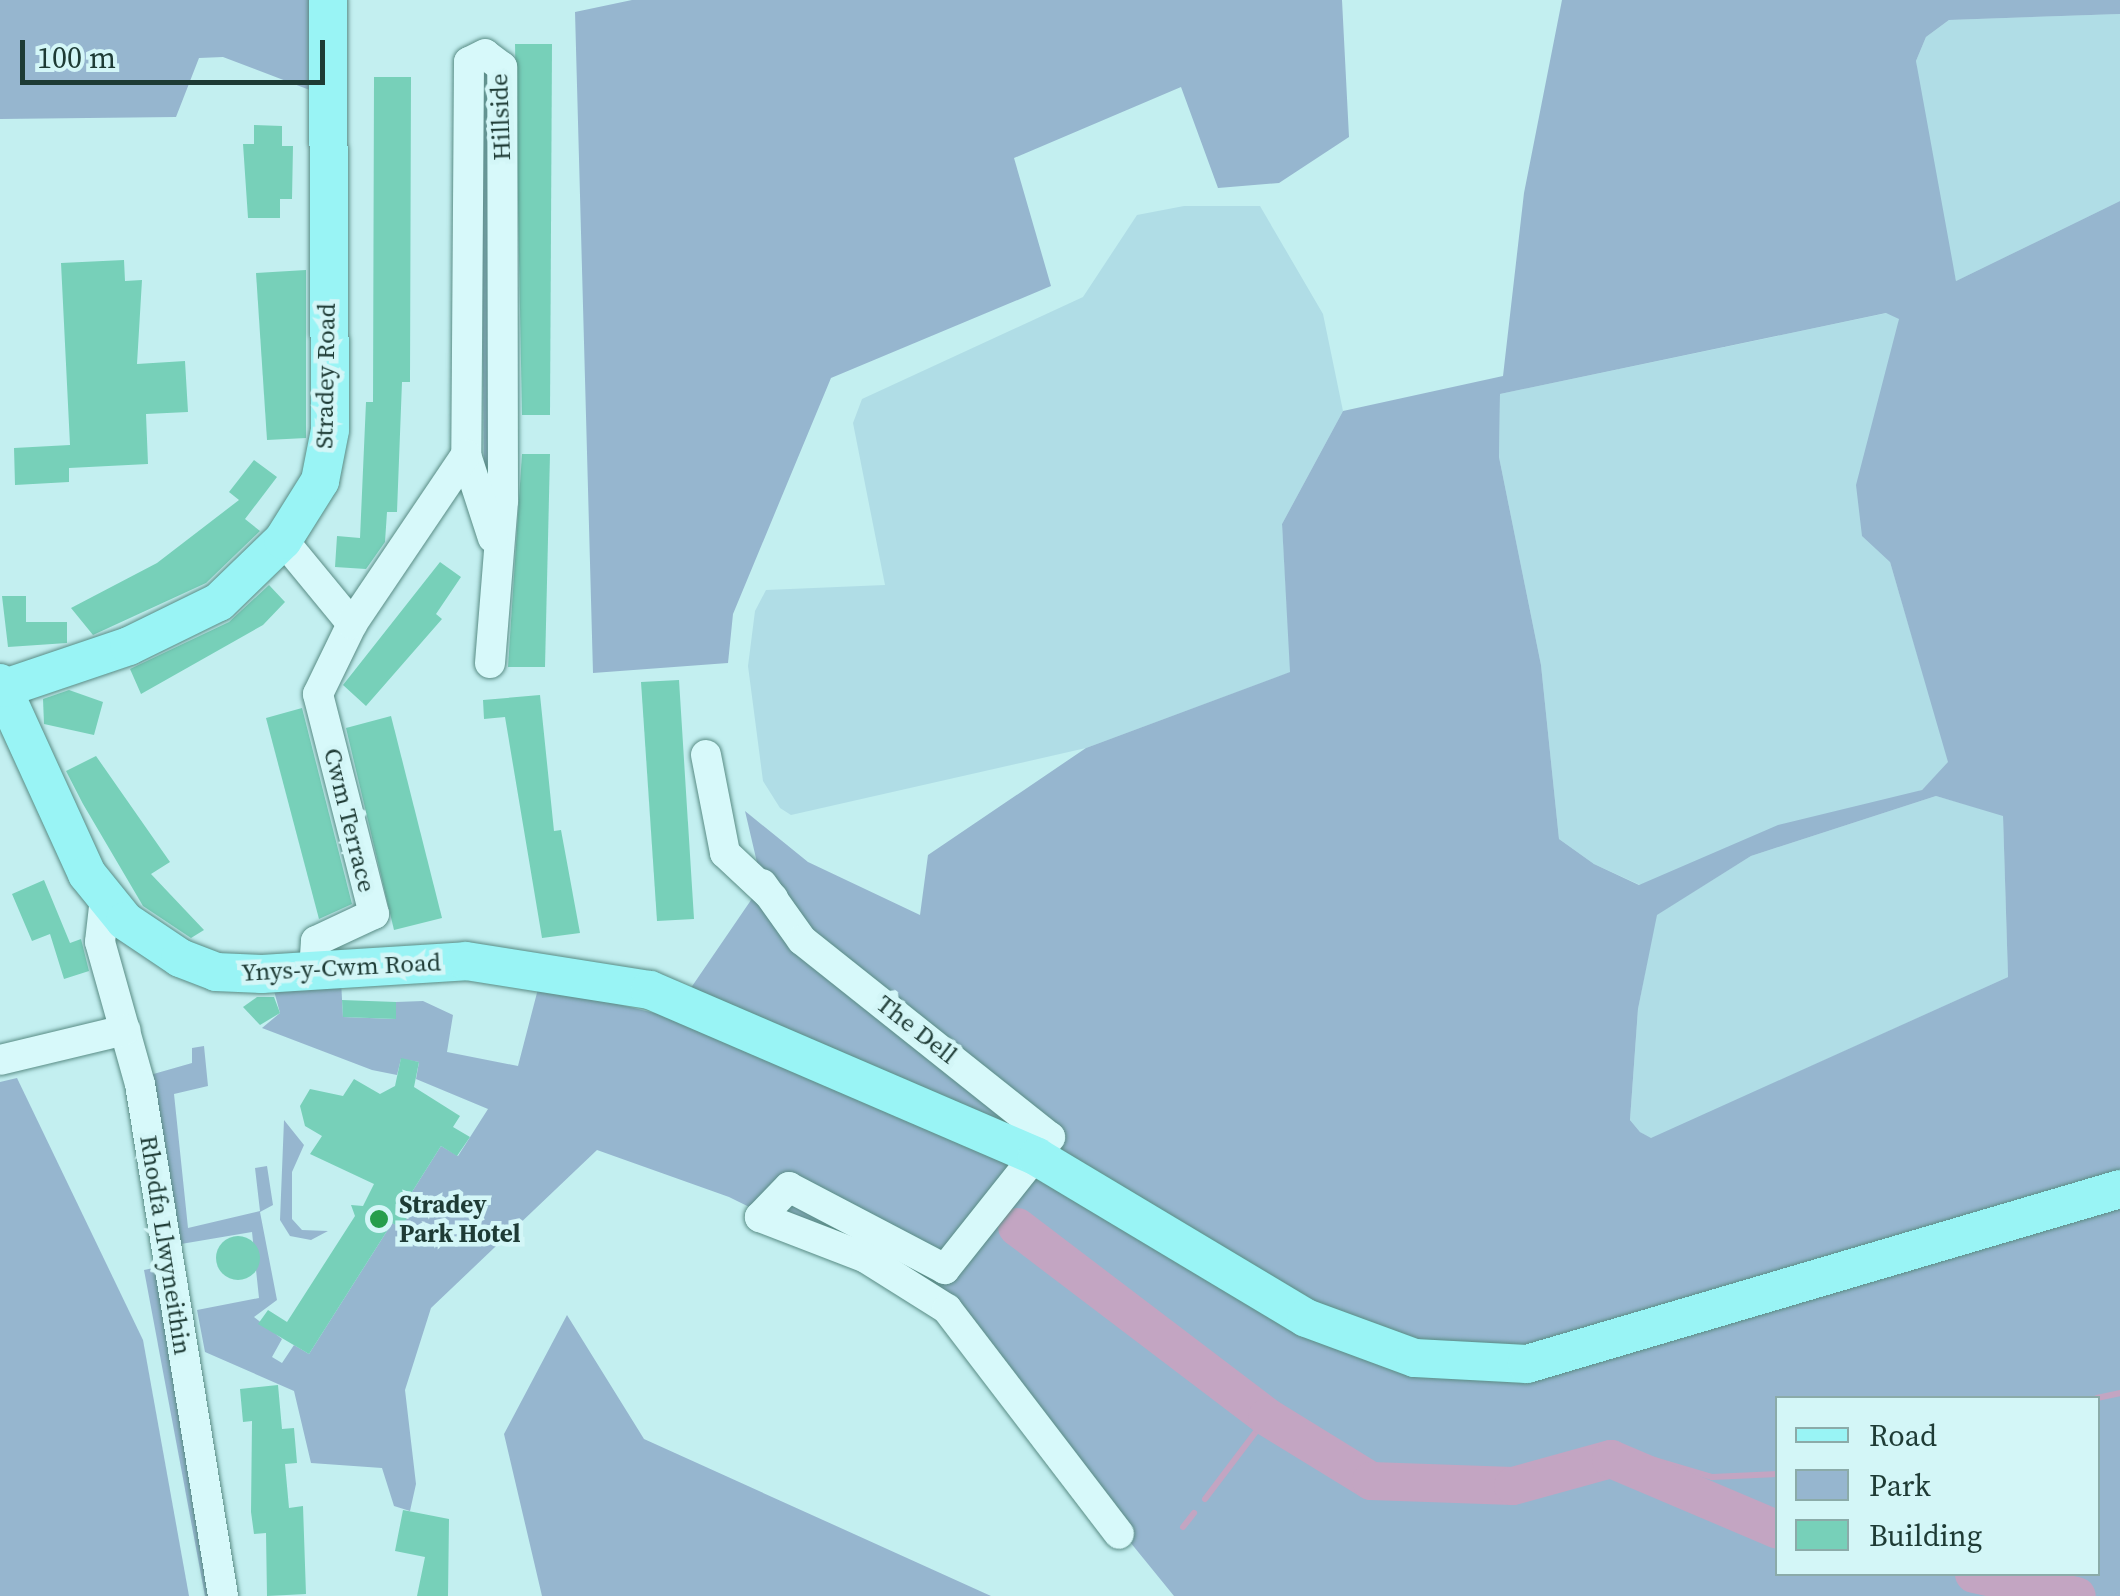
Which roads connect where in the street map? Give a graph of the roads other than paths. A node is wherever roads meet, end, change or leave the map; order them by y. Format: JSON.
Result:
{"nodes":[{"id":1,"x":328,"y":0,"type":"edge"},
{"id":2,"x":466,"y":455,"type":"junction"},
{"id":3,"x":493,"y":538,"type":"junction"},
{"id":4,"x":283,"y":540,"type":"junction"},
{"id":5,"x":352,"y":624,"type":"junction"},
{"id":6,"x":490,"y":664,"type":"dead end"},
{"id":7,"x":2,"y":687,"type":"edge"},
{"id":8,"x":706,"y":755,"type":"dead end"},
{"id":9,"x":105,"y":898,"type":"junction"},
{"id":10,"x":314,"y":970,"type":"junction"},
{"id":11,"x":124,"y":1030,"type":"junction"},
{"id":12,"x":0,"y":1060,"type":"edge"},
{"id":13,"x":1037,"y":1156,"type":"junction"},
{"id":14,"x":2120,"y":1189,"type":"edge"},
{"id":15,"x":1120,"y":1534,"type":"dead end"},
{"id":16,"x":223,"y":1596,"type":"edge"}],
"edges":[{"from":1,"to":4,"type":"main road","name":"Stradey Road"},
{"from":2,"to":3,"type":"street","name":"Hillside"},
{"from":2,"to":3,"type":"street","name":"Hillside"},
{"from":2,"to":5,"type":"street"},
{"from":3,"to":6,"type":"street","name":"Hillside"},
{"from":4,"to":5,"type":"street"},
{"from":4,"to":7,"type":"main road","name":"Stradey Road"},
{"from":5,"to":10,"type":"street","name":"Cwm Terrace"},
{"from":7,"to":9,"type":"main road","name":"Ynys-y-Cwm Road"},
{"from":8,"to":13,"type":"street","name":"The Dell"},
{"from":9,"to":10,"type":"main road","name":"Ynys-y-Cwm Road"},
{"from":9,"to":11,"type":"street","name":"Rhodfa Llwyneithin"},
{"from":10,"to":13,"type":"main road","name":"Ynys-y-Cwm Road"},
{"from":11,"to":12,"type":"street"},
{"from":11,"to":16,"type":"street","name":"Rhodfa Llwyneithin"},
{"from":13,"to":14,"type":"main road","name":"Ynys-y-Cwm Road"},
{"from":13,"to":15,"type":"street"}]}
